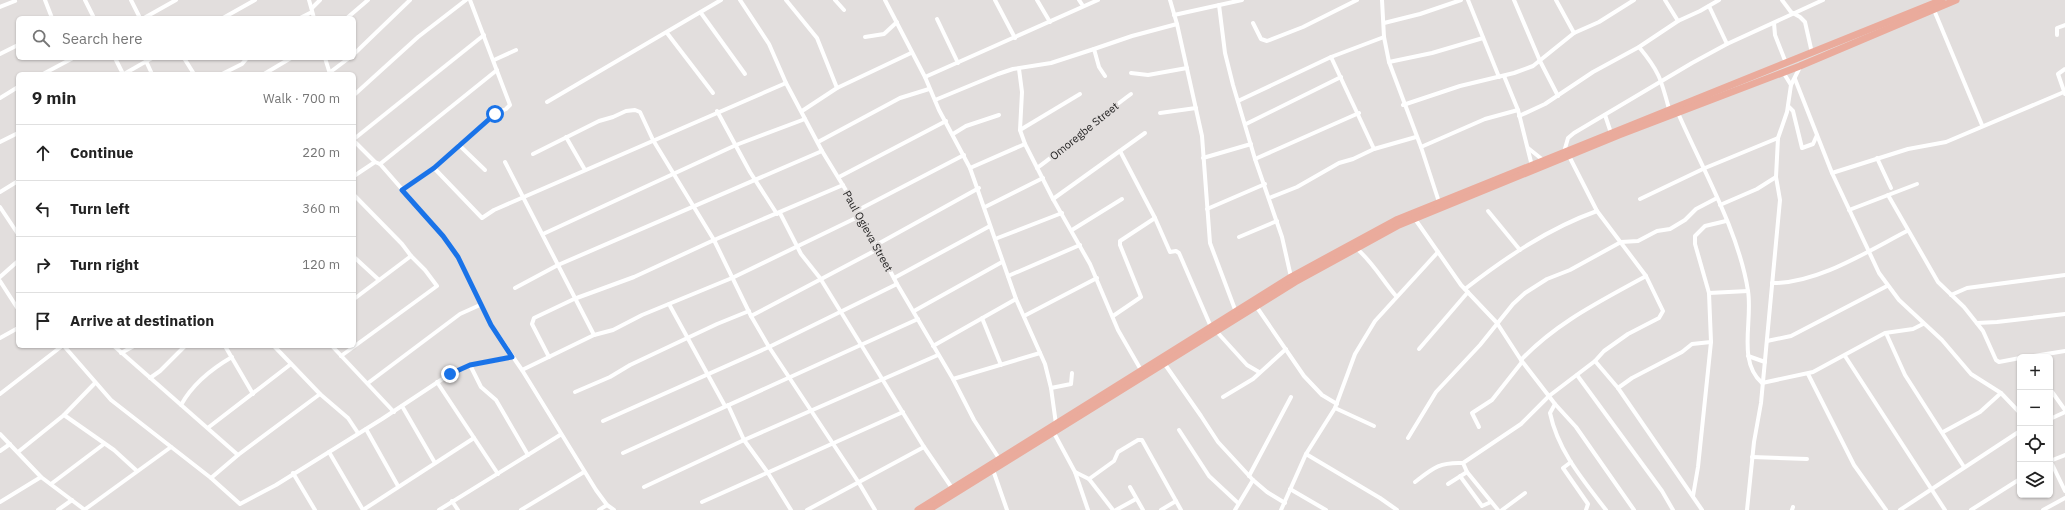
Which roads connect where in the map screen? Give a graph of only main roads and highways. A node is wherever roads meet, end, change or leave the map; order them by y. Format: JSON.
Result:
{"nodes":[{"id":1,"x":1942,"y":0,"type":"edge"},
{"id":2,"x":1956,"y":0,"type":"edge"},
{"id":3,"x":1783,"y":67,"type":"junction"},
{"id":4,"x":1566,"y":154,"type":"junction"},
{"id":5,"x":1214,"y":330,"type":"junction"},
{"id":6,"x":935,"y":508,"type":"edge"},
{"id":7,"x":918,"y":510,"type":"edge"},
{"id":8,"x":928,"y":510,"type":"edge"}],
"edges":[{"from":1,"to":3,"type":"highway"},
{"from":2,"to":3,"type":"highway"},
{"from":3,"to":4,"type":"highway"},
{"from":3,"to":4,"type":"highway"},
{"from":4,"to":5,"type":"highway"},
{"from":4,"to":5,"type":"highway"},
{"from":5,"to":6,"type":"highway"},
{"from":5,"to":7,"type":"highway"},
{"from":6,"to":8,"type":"highway"}]}
